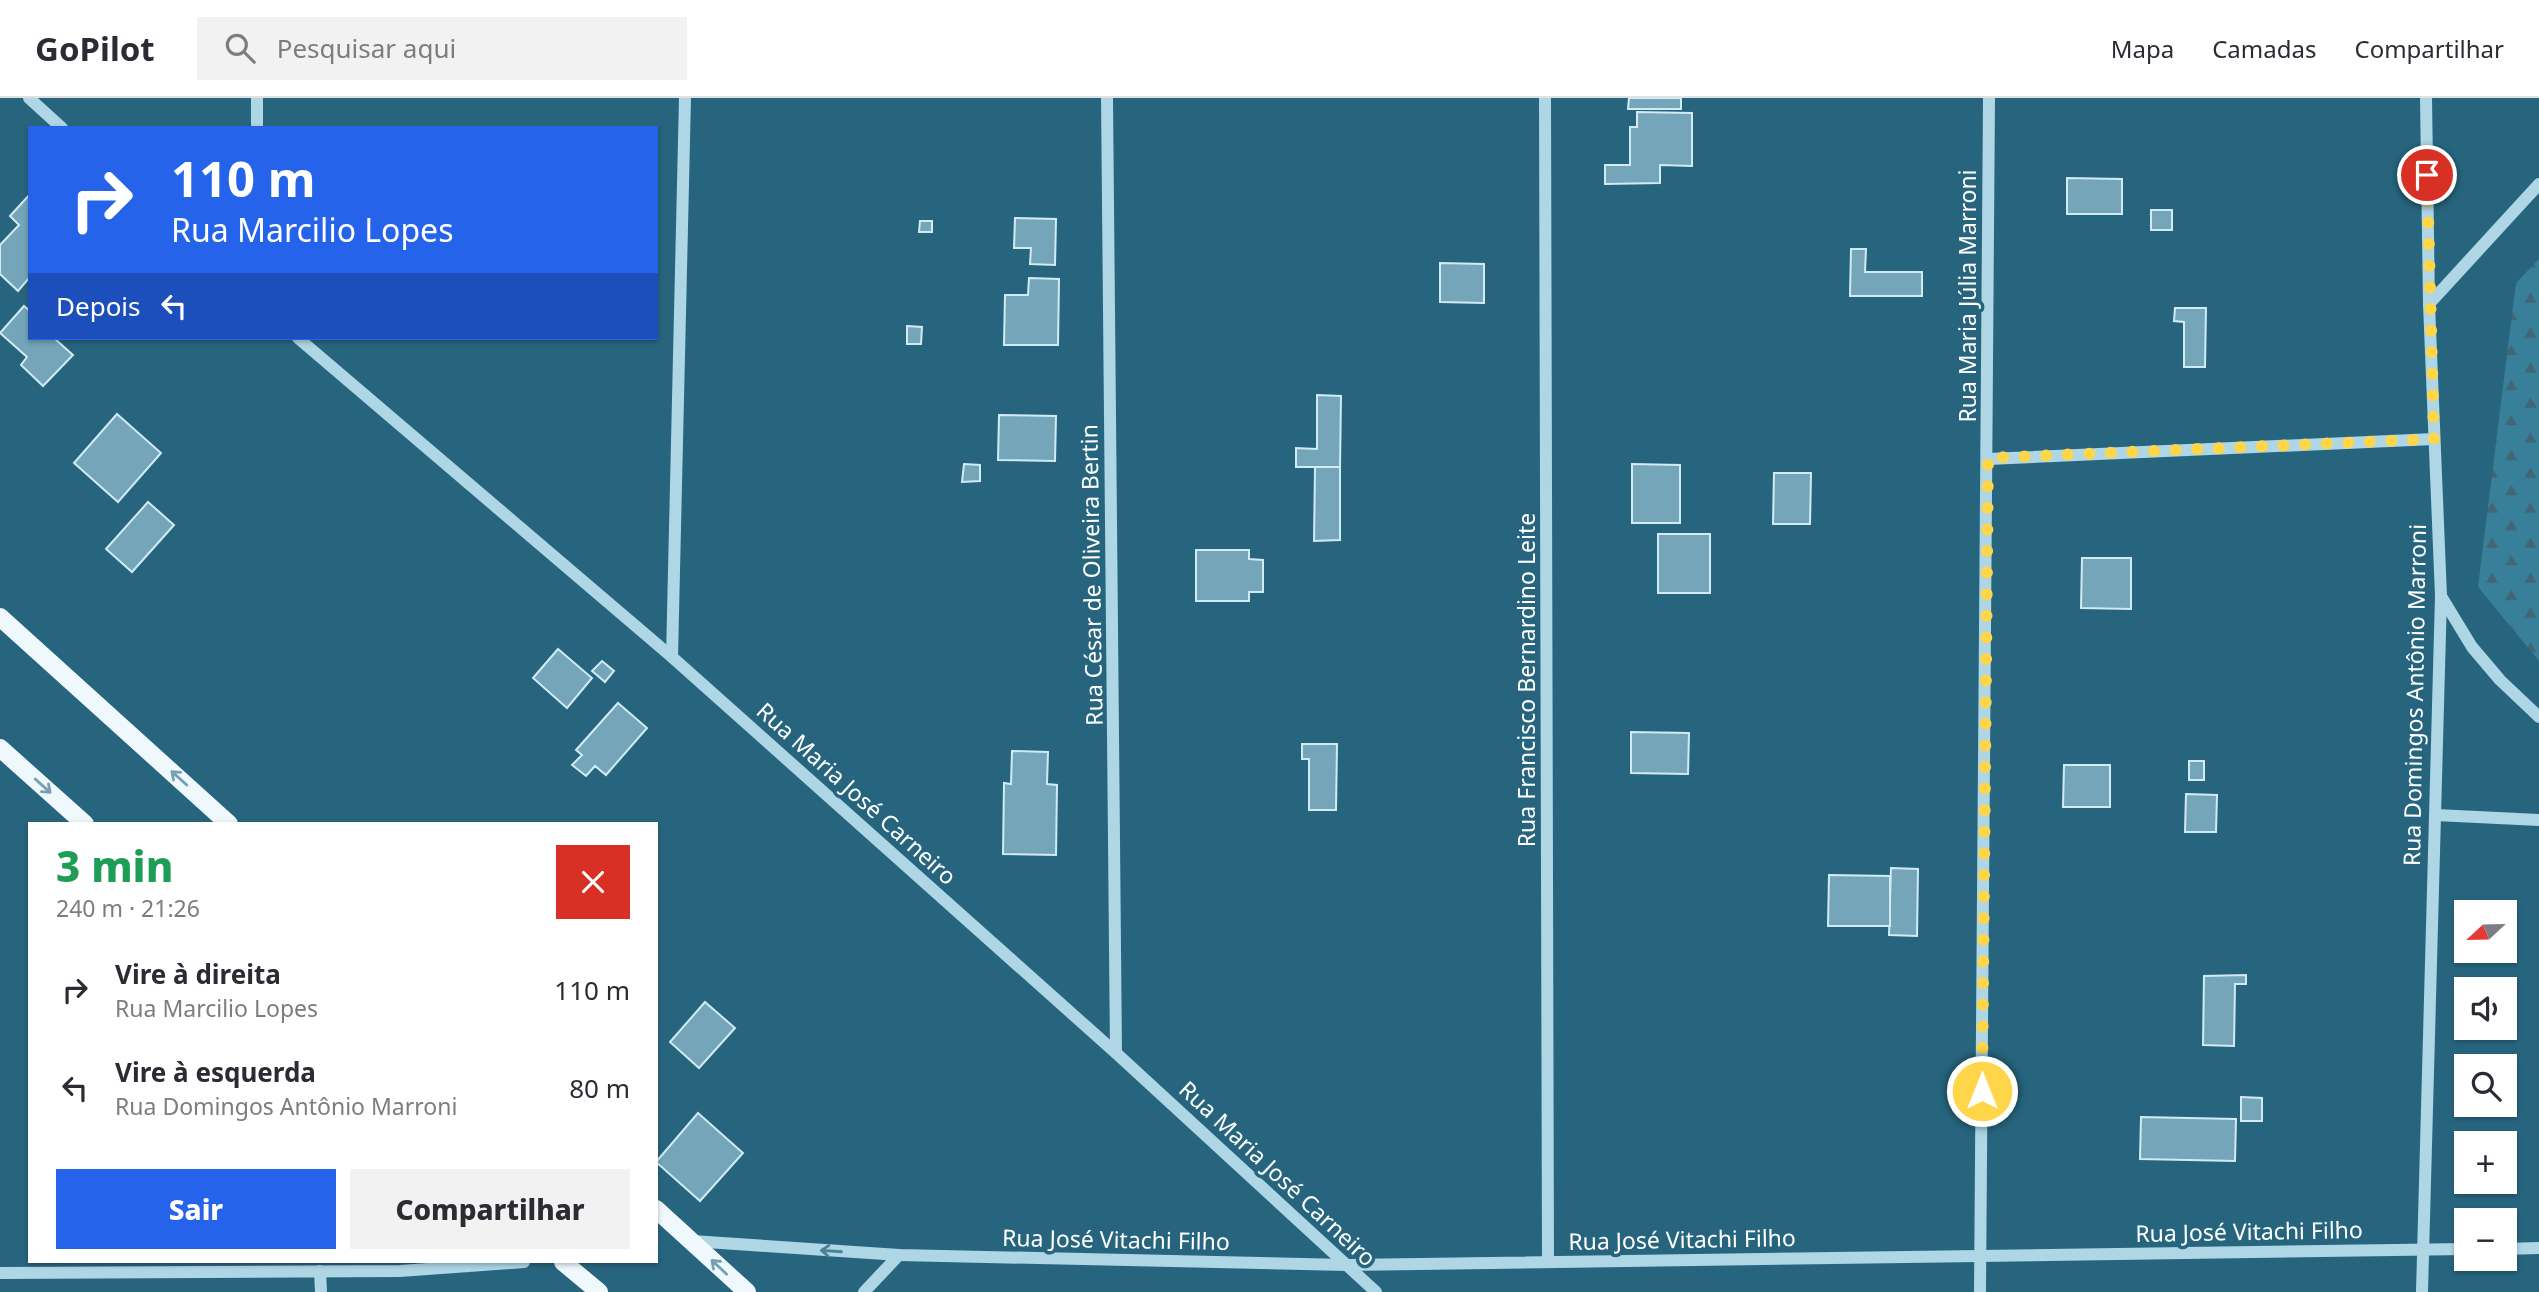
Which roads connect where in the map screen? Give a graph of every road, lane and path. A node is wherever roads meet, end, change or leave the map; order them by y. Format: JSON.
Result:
{"nodes":[{"id":1,"x":29,"y":98,"type":"edge"},
{"id":2,"x":257,"y":98,"type":"edge"},
{"id":3,"x":685,"y":98,"type":"edge"},
{"id":4,"x":1107,"y":98,"type":"edge"},
{"id":5,"x":1545,"y":98,"type":"edge"},
{"id":6,"x":1989,"y":98,"type":"edge"},
{"id":7,"x":2426,"y":98,"type":"edge"},
{"id":8,"x":60,"y":126,"type":"edge"},
{"id":9,"x":257,"y":126,"type":"edge"},
{"id":10,"x":2539,"y":184,"type":"edge"},
{"id":11,"x":2429,"y":304,"type":"junction"},
{"id":12,"x":300,"y":340,"type":"edge"},
{"id":13,"x":2434,"y":439,"type":"junction"},
{"id":14,"x":1988,"y":458,"type":"junction"},
{"id":15,"x":2441,"y":596,"type":"junction"},
{"id":16,"x":0,"y":617,"type":"edge"},
{"id":17,"x":672,"y":657,"type":"junction"},
{"id":18,"x":2539,"y":717,"type":"edge"},
{"id":19,"x":0,"y":748,"type":"edge"},
{"id":20,"x":2435,"y":815,"type":"junction"},
{"id":21,"x":2539,"y":820,"type":"edge"},
{"id":22,"x":83,"y":822,"type":"edge"},
{"id":23,"x":227,"y":822,"type":"edge"},
{"id":24,"x":1116,"y":1053,"type":"junction"},
{"id":25,"x":658,"y":1211,"type":"edge"},
{"id":26,"x":692,"y":1241,"type":"junction"},
{"id":27,"x":2539,"y":1248,"type":"edge"},
{"id":28,"x":2454,"y":1249,"type":"edge"},
{"id":29,"x":2517,"y":1249,"type":"edge"},
{"id":30,"x":2422,"y":1250,"type":"junction"},
{"id":31,"x":899,"y":1255,"type":"junction"},
{"id":32,"x":1981,"y":1256,"type":"junction"},
{"id":33,"x":1548,"y":1262,"type":"junction"},
{"id":34,"x":494,"y":1263,"type":"edge"},
{"id":35,"x":564,"y":1263,"type":"edge"},
{"id":36,"x":1347,"y":1265,"type":"junction"},
{"id":37,"x":403,"y":1266,"type":"edge"},
{"id":38,"x":320,"y":1271,"type":"junction"},
{"id":39,"x":0,"y":1273,"type":"edge"},
{"id":40,"x":321,"y":1292,"type":"edge"},
{"id":41,"x":599,"y":1292,"type":"edge"},
{"id":42,"x":747,"y":1292,"type":"edge"},
{"id":43,"x":864,"y":1292,"type":"edge"},
{"id":44,"x":1376,"y":1292,"type":"edge"},
{"id":45,"x":1980,"y":1292,"type":"edge"},
{"id":46,"x":2422,"y":1292,"type":"edge"}],
"edges":[{"from":1,"to":8,"type":"street"},
{"from":2,"to":9,"type":"street"},
{"from":3,"to":17,"type":"street"},
{"from":4,"to":24,"type":"street","name":"Rua César de Oliveira Bertin"},
{"from":5,"to":33,"type":"street","name":"Rua Francisco Bernardino Leite"},
{"from":6,"to":14,"type":"street","name":"Rua Maria Júlia Marroni"},
{"from":7,"to":11,"type":"street","name":"Rua Domingos Antônio Marroni"},
{"from":10,"to":11,"type":"street"},
{"from":11,"to":13,"type":"street","name":"Rua Domingos Antônio Marroni"},
{"from":12,"to":17,"type":"street","name":"Rua Maria José Carneiro"},
{"from":13,"to":14,"type":"street"},
{"from":13,"to":15,"type":"street","name":"Rua Domingos Antônio Marroni"},
{"from":14,"to":32,"type":"street","name":"Rua Maria Júlia Marroni"},
{"from":15,"to":18,"type":"street"},
{"from":15,"to":20,"type":"street","name":"Rua Domingos Antônio Marroni"},
{"from":23,"to":16,"type":"main road","one_way":true},
{"from":17,"to":24,"type":"street","name":"Rua Maria José Carneiro"},
{"from":19,"to":22,"type":"main road","one_way":true},
{"from":20,"to":21,"type":"street"},
{"from":20,"to":30,"type":"street","name":"Rua Domingos Antônio Marroni"},
{"from":24,"to":36,"type":"street","name":"Rua Maria José Carneiro"},
{"from":25,"to":26,"type":"main road"},
{"from":31,"to":26,"type":"street","name":"Rua José Vitachi Filho","one_way":true},
{"from":42,"to":26,"type":"main road","one_way":true},
{"from":27,"to":29,"type":"street"},
{"from":28,"to":30,"type":"street","name":"Rua José Vitachi Filho"},
{"from":30,"to":32,"type":"street","name":"Rua José Vitachi Filho"},
{"from":30,"to":46,"type":"street","name":"Rua Domingos Antônio Marroni"},
{"from":31,"to":36,"type":"street","name":"Rua José Vitachi Filho"},
{"from":31,"to":43,"type":"street"},
{"from":32,"to":33,"type":"street","name":"Rua José Vitachi Filho"},
{"from":32,"to":45,"type":"street","name":"Rua Maria Júlia Marroni"},
{"from":33,"to":36,"type":"street","name":"Rua José Vitachi Filho"},
{"from":34,"to":37,"type":"street"},
{"from":35,"to":41,"type":"main road"},
{"from":36,"to":44,"type":"street","name":"Rua Maria José Carneiro"},
{"from":37,"to":38,"type":"street"},
{"from":38,"to":39,"type":"street"},
{"from":38,"to":40,"type":"street"}]}
